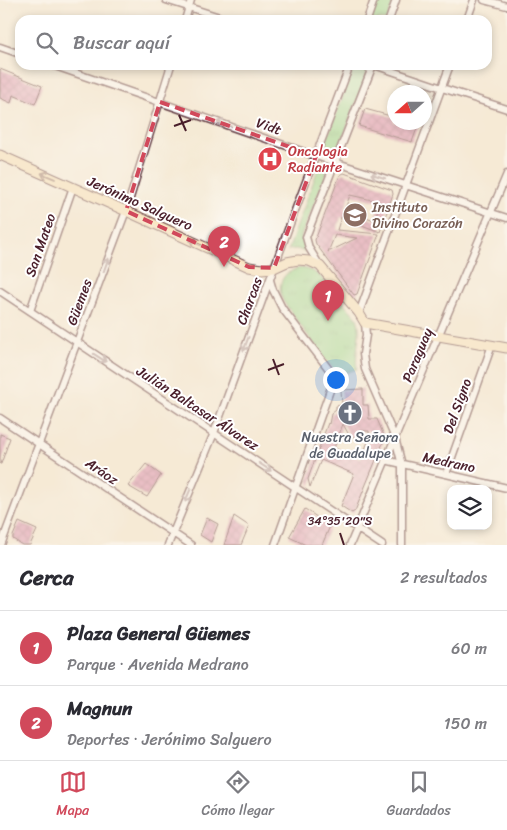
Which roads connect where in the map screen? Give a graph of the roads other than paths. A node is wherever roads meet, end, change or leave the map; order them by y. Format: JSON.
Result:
{"nodes":[{"id":1,"x":166,"y":0,"type":"edge"},
{"id":2,"x":191,"y":0,"type":"edge"},
{"id":3,"x":374,"y":0,"type":"edge"},
{"id":4,"x":396,"y":0,"type":"edge"},
{"id":5,"x":474,"y":0,"type":"edge"},
{"id":6,"x":484,"y":0,"type":"edge"},
{"id":7,"x":507,"y":6,"type":"edge"},
{"id":8,"x":188,"y":7,"type":"junction"},
{"id":9,"x":186,"y":15,"type":"edge"},
{"id":10,"x":214,"y":15,"type":"edge"},
{"id":11,"x":369,"y":15,"type":"edge"},
{"id":12,"x":390,"y":15,"type":"edge"},
{"id":13,"x":468,"y":15,"type":"edge"},
{"id":14,"x":0,"y":47,"type":"edge"},
{"id":15,"x":15,"y":52,"type":"edge"},
{"id":16,"x":67,"y":70,"type":"edge"},
{"id":17,"x":170,"y":70,"type":"edge"},
{"id":18,"x":348,"y":70,"type":"edge"},
{"id":19,"x":371,"y":70,"type":"edge"},
{"id":20,"x":388,"y":70,"type":"edge"},
{"id":21,"x":448,"y":70,"type":"edge"},
{"id":22,"x":442,"y":88,"type":"junction"},
{"id":23,"x":160,"y":102,"type":"junction"},
{"id":24,"x":507,"y":109,"type":"edge"},
{"id":25,"x":0,"y":155,"type":"edge"},
{"id":26,"x":316,"y":156,"type":"junction"},
{"id":27,"x":336,"y":162,"type":"junction"},
{"id":28,"x":507,"y":174,"type":"edge"},
{"id":29,"x":406,"y":185,"type":"junction"},
{"id":30,"x":73,"y":187,"type":"junction"},
{"id":31,"x":126,"y":211,"type":"junction"},
{"id":32,"x":491,"y":212,"type":"junction"},
{"id":33,"x":507,"y":218,"type":"edge"},
{"id":34,"x":320,"y":266,"type":"junction"},
{"id":35,"x":274,"y":268,"type":"junction"},
{"id":36,"x":270,"y":279,"type":"junction"},
{"id":37,"x":0,"y":291,"type":"edge"},
{"id":38,"x":30,"y":312,"type":"junction"},
{"id":39,"x":359,"y":313,"type":"junction"},
{"id":40,"x":364,"y":323,"type":"junction"},
{"id":41,"x":438,"y":336,"type":"junction"},
{"id":42,"x":77,"y":343,"type":"junction"},
{"id":43,"x":492,"y":345,"type":"junction"},
{"id":44,"x":507,"y":348,"type":"edge"},
{"id":45,"x":0,"y":418,"type":"edge"},
{"id":46,"x":214,"y":433,"type":"junction"},
{"id":47,"x":395,"y":438,"type":"junction"},
{"id":48,"x":39,"y":444,"type":"junction"},
{"id":49,"x":385,"y":460,"type":"junction"},
{"id":50,"x":402,"y":465,"type":"junction"},
{"id":51,"x":446,"y":474,"type":"junction"},
{"id":52,"x":296,"y":487,"type":"junction"},
{"id":53,"x":507,"y":488,"type":"edge"},
{"id":54,"x":357,"y":529,"type":"junction"},
{"id":55,"x":172,"y":533,"type":"junction"},
{"id":56,"x":1,"y":545,"type":"edge"},
{"id":57,"x":168,"y":545,"type":"edge"},
{"id":58,"x":191,"y":545,"type":"edge"},
{"id":59,"x":274,"y":545,"type":"edge"},
{"id":60,"x":350,"y":545,"type":"edge"},
{"id":61,"x":382,"y":545,"type":"edge"},
{"id":62,"x":402,"y":545,"type":"edge"}],
"edges":[{"from":1,"to":8,"type":"street"},
{"from":2,"to":8,"type":"street"},
{"from":3,"to":11,"type":"street"},
{"from":4,"to":12,"type":"street"},
{"from":5,"to":13,"type":"street"},
{"from":6,"to":7,"type":"street"},
{"from":8,"to":9,"type":"street"},
{"from":8,"to":10,"type":"street"},
{"from":14,"to":15,"type":"street"},
{"from":16,"to":23,"type":"street","name":"Vidt"},
{"from":17,"to":23,"type":"street","name":"Güemes"},
{"from":18,"to":26,"type":"street","name":"Charcas"},
{"from":19,"to":27,"type":"street"},
{"from":20,"to":22,"type":"street"},
{"from":21,"to":22,"type":"street"},
{"from":22,"to":24,"type":"street"},
{"from":22,"to":29,"type":"street"},
{"from":26,"to":23,"type":"street","name":"Vidt","one_way":true},
{"from":23,"to":31,"type":"street","name":"Güemes"},
{"from":30,"to":25,"type":"street","name":"Jerónimo Salguero","one_way":true},
{"from":26,"to":27,"type":"street","name":"Vidt"},
{"from":26,"to":35,"type":"street","name":"Charcas"},
{"from":29,"to":27,"type":"street","name":"Vidt","one_way":true},
{"from":27,"to":34,"type":"street"},
{"from":28,"to":32,"type":"street","name":"Paraguay"},
{"from":29,"to":32,"type":"street","name":"Vidt"},
{"from":29,"to":39,"type":"street"},
{"from":30,"to":31,"type":"street","name":"Jerónimo Salguero"},
{"from":30,"to":38,"type":"street","name":"San Mateo"},
{"from":35,"to":31,"type":"street","name":"Jerónimo Salguero","one_way":true},
{"from":42,"to":31,"type":"street","name":"Güemes","one_way":true},
{"from":32,"to":33,"type":"street","name":"Vidt"},
{"from":32,"to":41,"type":"street","name":"Paraguay"},
{"from":34,"to":35,"type":"street","name":"Jerónimo Salguero"},
{"from":34,"to":39,"type":"street"},
{"from":35,"to":36,"type":"street","name":"Charcas"},
{"from":36,"to":46,"type":"street","name":"Charcas","one_way":true},
{"from":36,"to":52,"type":"street"},
{"from":37,"to":38,"type":"street","name":"Julián Baltasar Álvarez"},
{"from":38,"to":42,"type":"street","name":"Julián Baltasar Álvarez"},
{"from":39,"to":40,"type":"street"},
{"from":40,"to":41,"type":"street"},
{"from":40,"to":47,"type":"street"},
{"from":41,"to":43,"type":"street"},
{"from":41,"to":47,"type":"street","name":"Paraguay"},
{"from":42,"to":46,"type":"street","name":"Julián Baltasar Álvarez","one_way":true},
{"from":42,"to":48,"type":"street","name":"Güemes"},
{"from":43,"to":44,"type":"street"},
{"from":43,"to":51,"type":"street","name":"Del Signo"},
{"from":45,"to":48,"type":"street","name":"Aráoz"},
{"from":46,"to":52,"type":"street","name":"Julián Baltasar Álvarez","one_way":true},
{"from":46,"to":55,"type":"street","name":"Charcas","one_way":true},
{"from":47,"to":49,"type":"street","name":"Paraguay"},
{"from":47,"to":50,"type":"street"},
{"from":48,"to":55,"type":"street","name":"Aráoz"},
{"from":48,"to":56,"type":"street","name":"Güemes"},
{"from":49,"to":50,"type":"street","name":"Medrano"},
{"from":49,"to":54,"type":"street","name":"Paraguay"},
{"from":50,"to":51,"type":"street","name":"Medrano"},
{"from":50,"to":62,"type":"street"},
{"from":51,"to":53,"type":"street","name":"Medrano"},
{"from":52,"to":54,"type":"street","name":"Julián Baltasar Álvarez"},
{"from":52,"to":59,"type":"street"},
{"from":54,"to":60,"type":"street","name":"Paraguay"},
{"from":54,"to":61,"type":"street","name":"Julián Baltasar Álvarez"},
{"from":55,"to":57,"type":"street","name":"Charcas"},
{"from":55,"to":58,"type":"street","name":"Aráoz"}]}
